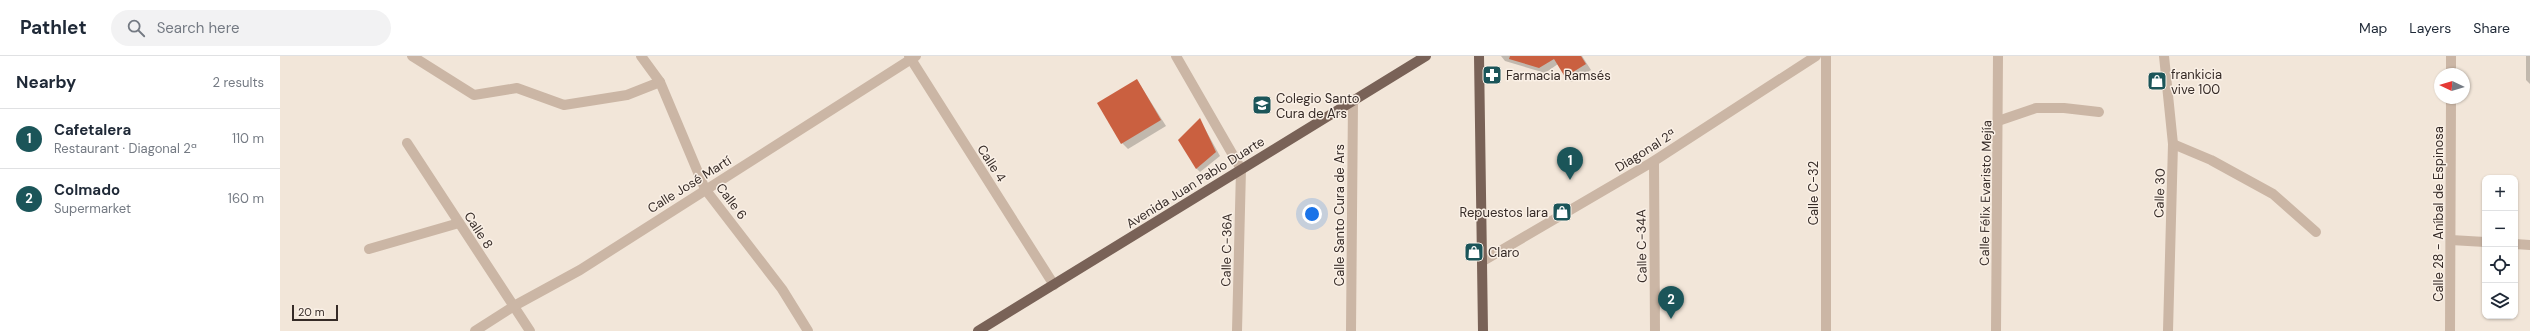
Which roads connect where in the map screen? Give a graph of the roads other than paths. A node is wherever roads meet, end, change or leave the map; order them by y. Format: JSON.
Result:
{"nodes":[{"id":1,"x":412,"y":56,"type":"edge"},
{"id":2,"x":641,"y":56,"type":"edge"},
{"id":3,"x":1176,"y":56,"type":"edge"},
{"id":4,"x":1426,"y":56,"type":"edge"},
{"id":5,"x":1479,"y":56,"type":"edge"},
{"id":6,"x":1816,"y":56,"type":"edge"},
{"id":7,"x":1826,"y":56,"type":"edge"},
{"id":8,"x":1998,"y":56,"type":"edge"},
{"id":9,"x":2164,"y":56,"type":"edge"},
{"id":10,"x":2451,"y":56,"type":"edge"},
{"id":11,"x":912,"y":57,"type":"edge"},
{"id":12,"x":2451,"y":68,"type":"edge"},
{"id":13,"x":660,"y":82,"type":"junction"},
{"id":14,"x":1353,"y":100,"type":"junction"},
{"id":15,"x":2451,"y":104,"type":"edge"},
{"id":16,"x":2099,"y":112,"type":"dead end"},
{"id":17,"x":1998,"y":121,"type":"junction"},
{"id":18,"x":407,"y":143,"type":"dead end"},
{"id":19,"x":2173,"y":144,"type":"junction"},
{"id":20,"x":1654,"y":161,"type":"junction"},
{"id":21,"x":1241,"y":169,"type":"junction"},
{"id":22,"x":705,"y":189,"type":"junction"},
{"id":23,"x":459,"y":223,"type":"junction"},
{"id":24,"x":2316,"y":232,"type":"dead end"},
{"id":25,"x":2451,"y":240,"type":"junction"},
{"id":26,"x":2482,"y":242,"type":"edge"},
{"id":27,"x":2518,"y":244,"type":"edge"},
{"id":28,"x":2530,"y":245,"type":"edge"},
{"id":29,"x":369,"y":249,"type":"dead end"},
{"id":30,"x":1483,"y":261,"type":"junction"},
{"id":31,"x":1054,"y":284,"type":"junction"},
{"id":32,"x":514,"y":306,"type":"junction"},
{"id":33,"x":990,"y":327,"type":"edge"},
{"id":34,"x":1236,"y":330,"type":"edge"},
{"id":35,"x":475,"y":331,"type":"edge"},
{"id":36,"x":530,"y":331,"type":"edge"},
{"id":37,"x":808,"y":331,"type":"edge"},
{"id":38,"x":978,"y":331,"type":"edge"},
{"id":39,"x":1351,"y":331,"type":"edge"},
{"id":40,"x":1483,"y":331,"type":"edge"},
{"id":41,"x":1655,"y":331,"type":"edge"},
{"id":42,"x":1826,"y":331,"type":"edge"},
{"id":43,"x":1996,"y":331,"type":"edge"},
{"id":44,"x":2168,"y":331,"type":"edge"},
{"id":45,"x":2450,"y":331,"type":"edge"}],
"edges":[{"from":1,"to":13,"type":"street"},
{"from":2,"to":13,"type":"street","name":"Calle 6"},
{"from":3,"to":21,"type":"street"},
{"from":4,"to":14,"type":"main road","name":"Avenida Juan Pablo Duarte"},
{"from":5,"to":30,"type":"main road"},
{"from":6,"to":20,"type":"street","name":"Diagonal 2ª"},
{"from":7,"to":42,"type":"street","name":"Calle C-32"},
{"from":8,"to":17,"type":"street","name":"Calle Félix Evaristo Mejía"},
{"from":9,"to":19,"type":"street","name":"Calle 30"},
{"from":10,"to":12,"type":"street"},
{"from":11,"to":22,"type":"street","name":"Calle José Martí"},
{"from":11,"to":31,"type":"street","name":"Calle 4"},
{"from":13,"to":22,"type":"street","name":"Calle 6"},
{"from":14,"to":21,"type":"main road","name":"Avenida Juan Pablo Duarte"},
{"from":14,"to":39,"type":"street","name":"Calle Santo Cura de Ars"},
{"from":15,"to":25,"type":"street","name":"Calle 28 - Aníbal de Espinosa"},
{"from":16,"to":17,"type":"street"},
{"from":17,"to":43,"type":"street","name":"Calle Félix Evaristo Mejía"},
{"from":18,"to":23,"type":"street","name":"Calle 8"},
{"from":19,"to":24,"type":"street"},
{"from":19,"to":44,"type":"street","name":"Calle 30"},
{"from":20,"to":30,"type":"street","name":"Diagonal 2ª"},
{"from":20,"to":41,"type":"street","name":"Calle C-34A"},
{"from":21,"to":31,"type":"main road","name":"Avenida Juan Pablo Duarte"},
{"from":21,"to":34,"type":"street","name":"Calle C-36A"},
{"from":22,"to":32,"type":"street","name":"Calle José Martí"},
{"from":22,"to":37,"type":"street","name":"Calle 6"},
{"from":23,"to":29,"type":"street"},
{"from":23,"to":32,"type":"street","name":"Calle 8"},
{"from":25,"to":26,"type":"street"},
{"from":25,"to":45,"type":"street","name":"Calle 28 - Aníbal de Espinosa"},
{"from":27,"to":28,"type":"street"},
{"from":30,"to":40,"type":"main road"},
{"from":31,"to":33,"type":"main road","name":"Avenida Juan Pablo Duarte"},
{"from":32,"to":35,"type":"street","name":"Calle José Martí"},
{"from":32,"to":36,"type":"street","name":"Calle 8"},
{"from":33,"to":38,"type":"main road","name":"Avenida Juan Pablo Duarte"}]}
